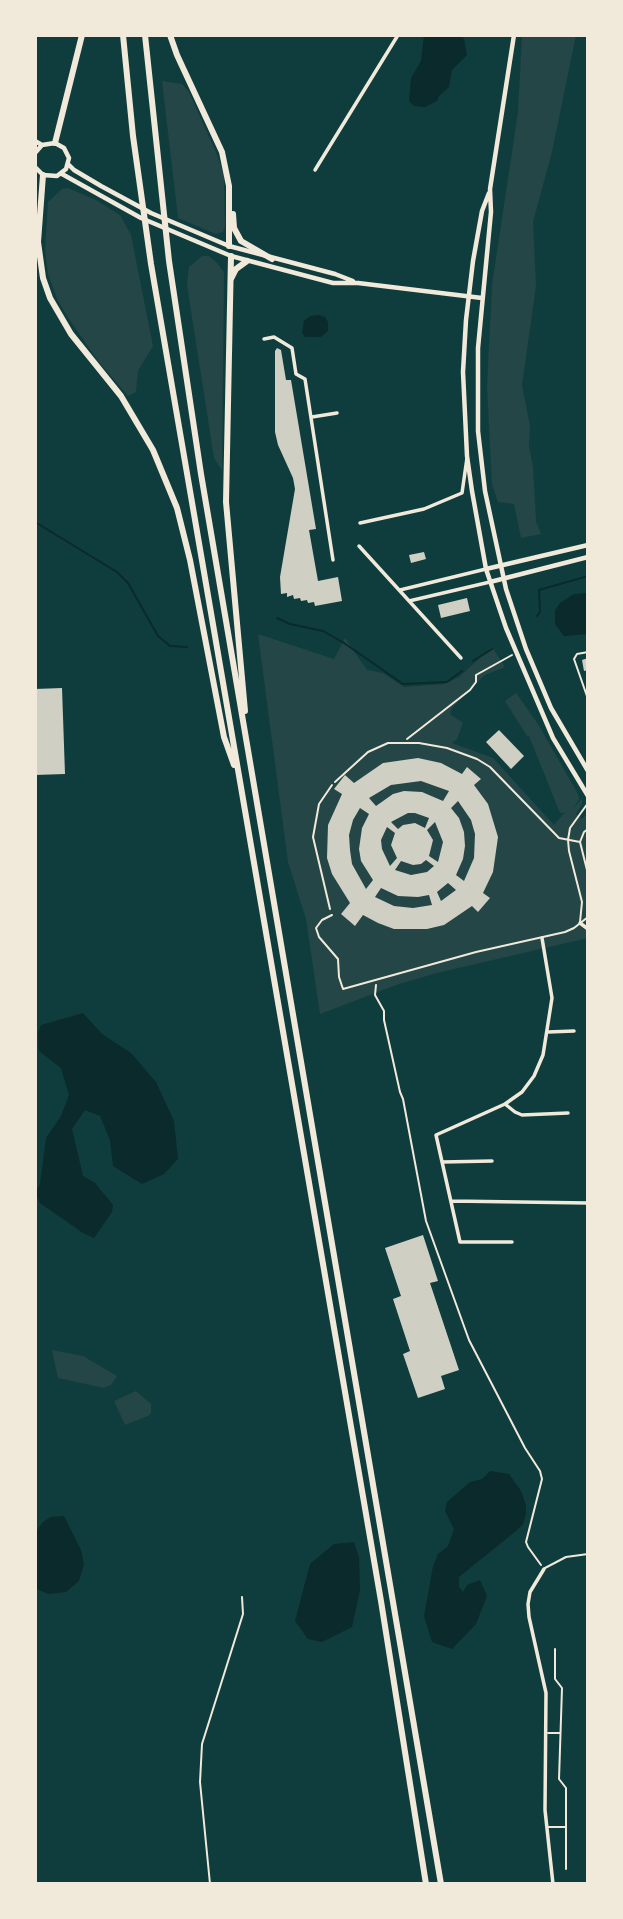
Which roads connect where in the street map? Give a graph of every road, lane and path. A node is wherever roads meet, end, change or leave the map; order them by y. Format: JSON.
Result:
{"nodes":[{"id":1,"x":82,"y":35,"type":"edge"},
{"id":2,"x":123,"y":35,"type":"edge"},
{"id":3,"x":145,"y":35,"type":"edge"},
{"id":4,"x":170,"y":35,"type":"edge"},
{"id":5,"x":398,"y":35,"type":"edge"},
{"id":6,"x":514,"y":35,"type":"edge"},
{"id":7,"x":35,"y":141,"type":"edge"},
{"id":8,"x":55,"y":143,"type":"junction"},
{"id":9,"x":42,"y":145,"type":"junction"},
{"id":10,"x":35,"y":153,"type":"edge"},
{"id":11,"x":68,"y":164,"type":"junction"},
{"id":12,"x":35,"y":167,"type":"edge"},
{"id":13,"x":315,"y":170,"type":"dead end"},
{"id":14,"x":62,"y":174,"type":"junction"},
{"id":15,"x":43,"y":175,"type":"junction"},
{"id":16,"x":490,"y":189,"type":"junction"},
{"id":17,"x":230,"y":201,"type":"junction"},
{"id":18,"x":229,"y":246,"type":"junction"},
{"id":19,"x":231,"y":256,"type":"junction"},
{"id":20,"x":272,"y":259,"type":"junction"},
{"id":21,"x":247,"y":261,"type":"junction"},
{"id":22,"x":230,"y":281,"type":"junction"},
{"id":23,"x":358,"y":283,"type":"junction"},
{"id":24,"x":468,"y":297,"type":"junction"},
{"id":25,"x":482,"y":298,"type":"junction"},
{"id":26,"x":264,"y":339,"type":"dead end"},
{"id":27,"x":337,"y":413,"type":"dead end"},
{"id":28,"x":311,"y":417,"type":"junction"},
{"id":29,"x":467,"y":456,"type":"junction"},
{"id":30,"x":360,"y":523,"type":"dead end"},
{"id":31,"x":588,"y":545,"type":"edge"},
{"id":32,"x":359,"y":546,"type":"dead end"},
{"id":33,"x":588,"y":557,"type":"edge"},
{"id":34,"x":333,"y":559,"type":"dead end"},
{"id":35,"x":500,"y":565,"type":"junction"},
{"id":36,"x":486,"y":569,"type":"junction"},
{"id":37,"x":504,"y":578,"type":"junction"},
{"id":38,"x":490,"y":582,"type":"junction"},
{"id":39,"x":399,"y":590,"type":"junction"},
{"id":40,"x":409,"y":601,"type":"junction"},
{"id":41,"x":515,"y":652,"type":"junction"},
{"id":42,"x":588,"y":652,"type":"edge"},
{"id":43,"x":461,"y":658,"type":"dead end"},
{"id":44,"x":588,"y":699,"type":"edge"},
{"id":45,"x":246,"y":737,"type":"junction"},
{"id":46,"x":403,"y":741,"type":"junction"},
{"id":47,"x":588,"y":771,"type":"edge"},
{"id":48,"x":335,"y":782,"type":"joint"},
{"id":49,"x":241,"y":786,"type":"junction"},
{"id":50,"x":588,"y":796,"type":"edge"},
{"id":51,"x":588,"y":803,"type":"edge"},
{"id":52,"x":588,"y":829,"type":"edge"},
{"id":53,"x":568,"y":839,"type":"junction"},
{"id":54,"x":580,"y":842,"type":"junction"},
{"id":55,"x":588,"y":874,"type":"edge"},
{"id":56,"x":332,"y":915,"type":"joint"},
{"id":57,"x":588,"y":917,"type":"edge"},
{"id":58,"x":580,"y":923,"type":"junction"},
{"id":59,"x":588,"y":929,"type":"edge"},
{"id":60,"x":542,"y":938,"type":"junction"},
{"id":61,"x":376,"y":980,"type":"junction"},
{"id":62,"x":574,"y":1031,"type":"dead end"},
{"id":63,"x":548,"y":1032,"type":"junction"},
{"id":64,"x":505,"y":1104,"type":"junction"},
{"id":65,"x":568,"y":1113,"type":"dead end"},
{"id":66,"x":492,"y":1161,"type":"dead end"},
{"id":67,"x":442,"y":1162,"type":"junction"},
{"id":68,"x":451,"y":1201,"type":"junction"},
{"id":69,"x":588,"y":1203,"type":"edge"},
{"id":70,"x":512,"y":1242,"type":"dead end"},
{"id":71,"x":588,"y":1554,"type":"edge"},
{"id":72,"x":544,"y":1569,"type":"junction"},
{"id":73,"x":242,"y":1597,"type":"dead end"},
{"id":74,"x":555,"y":1649,"type":"dead end"},
{"id":75,"x":547,"y":1733,"type":"junction"},
{"id":76,"x":561,"y":1733,"type":"junction"},
{"id":77,"x":546,"y":1827,"type":"junction"},
{"id":78,"x":566,"y":1827,"type":"junction"},
{"id":79,"x":566,"y":1869,"type":"dead end"},
{"id":80,"x":210,"y":1884,"type":"edge"},
{"id":81,"x":426,"y":1884,"type":"edge"},
{"id":82,"x":442,"y":1884,"type":"edge"},
{"id":83,"x":553,"y":1884,"type":"edge"}],
"edges":[{"from":1,"to":8,"type":"highway"},
{"from":2,"to":49,"type":"highway"},
{"from":3,"to":45,"type":"highway"},
{"from":4,"to":17,"type":"highway"},
{"from":5,"to":13,"type":"street"},
{"from":6,"to":16,"type":"main road"},
{"from":7,"to":9,"type":"main road"},
{"from":8,"to":9,"type":"main road"},
{"from":8,"to":11,"type":"main road"},
{"from":9,"to":10,"type":"main road"},
{"from":11,"to":14,"type":"main road"},
{"from":11,"to":18,"type":"main road"},
{"from":12,"to":15,"type":"main road"},
{"from":14,"to":15,"type":"main road"},
{"from":14,"to":19,"type":"main road"},
{"from":15,"to":49,"type":"highway"},
{"from":16,"to":24,"type":"main road"},
{"from":16,"to":25,"type":"main road"},
{"from":17,"to":18,"type":"highway"},
{"from":17,"to":20,"type":"highway"},
{"from":18,"to":19,"type":"main road"},
{"from":18,"to":20,"type":"main road"},
{"from":19,"to":21,"type":"main road"},
{"from":19,"to":22,"type":"highway"},
{"from":20,"to":23,"type":"main road"},
{"from":21,"to":22,"type":"highway"},
{"from":21,"to":23,"type":"main road"},
{"from":22,"to":45,"type":"highway"},
{"from":23,"to":24,"type":"main road"},
{"from":24,"to":25,"type":"main road"},
{"from":24,"to":29,"type":"main road"},
{"from":25,"to":35,"type":"main road"},
{"from":26,"to":28,"type":"street"},
{"from":27,"to":28,"type":"street"},
{"from":28,"to":34,"type":"street"},
{"from":29,"to":30,"type":"street"},
{"from":29,"to":36,"type":"main road"},
{"from":31,"to":35,"type":"main road"},
{"from":32,"to":39,"type":"street"},
{"from":33,"to":37,"type":"main road"},
{"from":35,"to":36,"type":"main road"},
{"from":35,"to":37,"type":"main road"},
{"from":36,"to":38,"type":"main road"},
{"from":36,"to":39,"type":"street"},
{"from":37,"to":38,"type":"main road"},
{"from":37,"to":47,"type":"main road"},
{"from":38,"to":40,"type":"street"},
{"from":38,"to":41,"type":"main road"},
{"from":39,"to":40,"type":"street"},
{"from":40,"to":43,"type":"street"},
{"from":41,"to":46,"type":"path"},
{"from":41,"to":50,"type":"main road"},
{"from":42,"to":44,"type":"lane"},
{"from":45,"to":82,"type":"highway"},
{"from":46,"to":48,"type":"lane"},
{"from":46,"to":53,"type":"lane"},
{"from":48,"to":56,"type":"path"},
{"from":49,"to":81,"type":"highway"},
{"from":51,"to":53,"type":"lane"},
{"from":52,"to":54,"type":"lane"},
{"from":53,"to":54,"type":"lane"},
{"from":53,"to":58,"type":"lane"},
{"from":54,"to":55,"type":"lane"},
{"from":56,"to":61,"type":"lane"},
{"from":57,"to":58,"type":"lane"},
{"from":58,"to":59,"type":"street"},
{"from":58,"to":60,"type":"lane"},
{"from":60,"to":61,"type":"lane"},
{"from":60,"to":63,"type":"street"},
{"from":61,"to":72,"type":"path"},
{"from":62,"to":63,"type":"street"},
{"from":63,"to":64,"type":"street"},
{"from":64,"to":65,"type":"street"},
{"from":64,"to":67,"type":"street"},
{"from":66,"to":67,"type":"street"},
{"from":67,"to":68,"type":"street"},
{"from":68,"to":69,"type":"street"},
{"from":68,"to":70,"type":"street"},
{"from":71,"to":72,"type":"lane"},
{"from":72,"to":75,"type":"street"},
{"from":73,"to":80,"type":"lane"},
{"from":74,"to":76,"type":"lane"},
{"from":75,"to":76,"type":"lane"},
{"from":75,"to":77,"type":"street"},
{"from":76,"to":78,"type":"lane"},
{"from":77,"to":78,"type":"lane"},
{"from":77,"to":83,"type":"street"},
{"from":78,"to":79,"type":"lane"}]}
